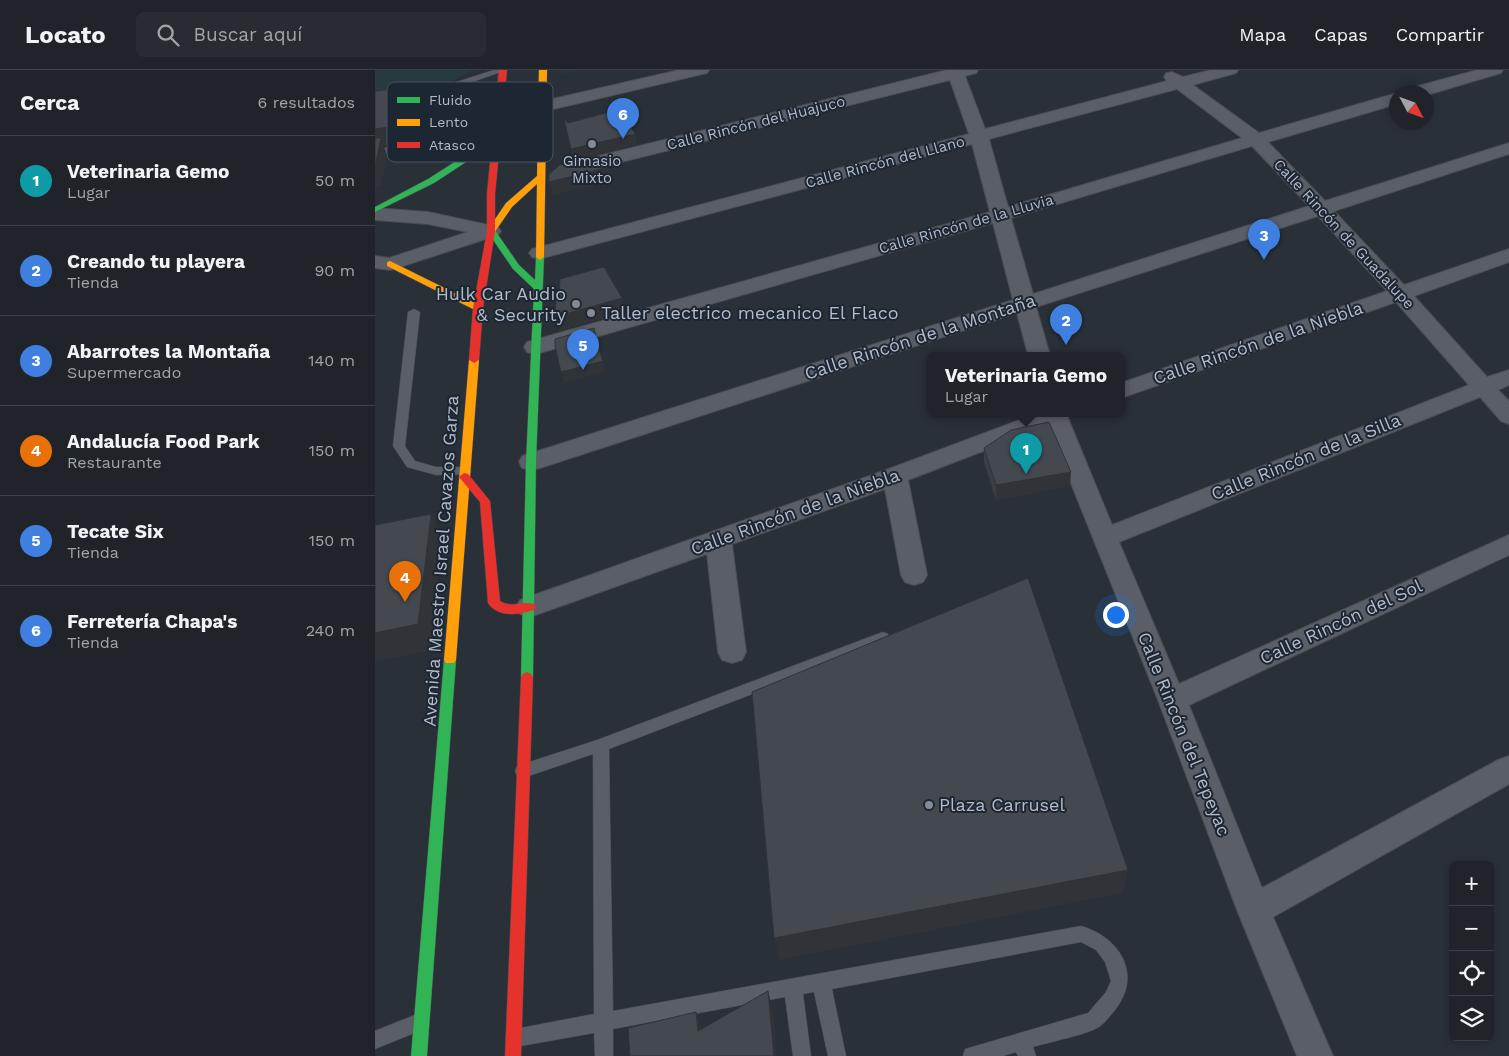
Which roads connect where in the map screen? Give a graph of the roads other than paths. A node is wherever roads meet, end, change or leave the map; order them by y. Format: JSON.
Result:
{"nodes":[{"id":1,"x":503,"y":70,"type":"edge"},
{"id":2,"x":701,"y":70,"type":"edge"},
{"id":3,"x":1163,"y":70,"type":"edge"},
{"id":4,"x":1230,"y":70,"type":"edge"},
{"id":5,"x":1495,"y":70,"type":"edge"},
{"id":6,"x":960,"y":71,"type":"edge"},
{"id":7,"x":465,"y":82,"type":"edge"},
{"id":8,"x":1182,"y":83,"type":"junction"},
{"id":9,"x":1434,"y":87,"type":"edge"},
{"id":10,"x":1389,"y":100,"type":"edge"},
{"id":11,"x":553,"y":104,"type":"edge"},
{"id":12,"x":979,"y":137,"type":"junction"},
{"id":13,"x":1255,"y":140,"type":"junction"},
{"id":14,"x":1509,"y":148,"type":"edge"},
{"id":15,"x":461,"y":162,"type":"edge"},
{"id":16,"x":494,"y":162,"type":"edge"},
{"id":17,"x":542,"y":162,"type":"edge"},
{"id":18,"x":542,"y":176,"type":"junction"},
{"id":19,"x":1321,"y":207,"type":"junction"},
{"id":20,"x":375,"y":212,"type":"edge"},
{"id":21,"x":1000,"y":215,"type":"junction"},
{"id":22,"x":491,"y":231,"type":"junction"},
{"id":23,"x":539,"y":253,"type":"junction"},
{"id":24,"x":1509,"y":255,"type":"edge"},
{"id":25,"x":382,"y":263,"type":"edge"},
{"id":26,"x":539,"y":288,"type":"junction"},
{"id":27,"x":1400,"y":293,"type":"junction"},
{"id":28,"x":1026,"y":304,"type":"junction"},
{"id":29,"x":478,"y":308,"type":"junction"},
{"id":30,"x":414,"y":312,"type":"dead end"},
{"id":31,"x":535,"y":347,"type":"junction"},
{"id":32,"x":1038,"y":352,"type":"edge"},
{"id":33,"x":1509,"y":377,"type":"edge"},
{"id":34,"x":1483,"y":387,"type":"junction"},
{"id":35,"x":1125,"y":390,"type":"edge"},
{"id":36,"x":1509,"y":416,"type":"edge"},
{"id":37,"x":1046,"y":417,"type":"edge"},
{"id":38,"x":1058,"y":417,"type":"edge"},
{"id":39,"x":531,"y":462,"type":"junction"},
{"id":40,"x":465,"y":474,"type":"junction"},
{"id":41,"x":895,"y":476,"type":"junction"},
{"id":42,"x":1104,"y":538,"type":"junction"},
{"id":43,"x":718,"y":540,"type":"junction"},
{"id":44,"x":1509,"y":544,"type":"edge"},
{"id":45,"x":914,"y":575,"type":"dead end"},
{"id":46,"x":530,"y":607,"type":"junction"},
{"id":47,"x":891,"y":635,"type":"edge"},
{"id":48,"x":731,"y":652,"type":"dead end"},
{"id":49,"x":1172,"y":700,"type":"junction"},
{"id":50,"x":601,"y":745,"type":"junction"},
{"id":51,"x":1509,"y":769,"type":"edge"},
{"id":52,"x":522,"y":771,"type":"junction"},
{"id":53,"x":1254,"y":910,"type":"junction"},
{"id":54,"x":821,"y":980,"type":"junction"},
{"id":55,"x":793,"y":986,"type":"junction"},
{"id":56,"x":423,"y":1020,"type":"junction"},
{"id":57,"x":604,"y":1023,"type":"junction"},
{"id":58,"x":375,"y":1040,"type":"edge"},
{"id":59,"x":513,"y":1047,"type":"edge"},
{"id":60,"x":1024,"y":1048,"type":"edge"},
{"id":61,"x":419,"y":1056,"type":"edge"},
{"id":62,"x":604,"y":1056,"type":"edge"},
{"id":63,"x":801,"y":1056,"type":"edge"},
{"id":64,"x":837,"y":1056,"type":"edge"},
{"id":65,"x":972,"y":1056,"type":"edge"},
{"id":66,"x":1315,"y":1056,"type":"edge"}],
"edges":[{"from":1,"to":7,"type":"lane"},
{"from":2,"to":11,"type":"street"},
{"from":3,"to":8,"type":"street","name":"Calle Rincón de Guadalupe"},
{"from":4,"to":8,"type":"street","name":"Calle Rincón del Llano"},
{"from":5,"to":9,"type":"street"},
{"from":6,"to":12,"type":"street"},
{"from":6,"to":18,"type":"street","name":"Calle Rincón del Huajuco"},
{"from":8,"to":12,"type":"street","name":"Calle Rincón del Llano"},
{"from":8,"to":13,"type":"street","name":"Calle Rincón de Guadalupe"},
{"from":10,"to":13,"type":"street","name":"Calle Rincón de la Lluvia"},
{"from":12,"to":21,"type":"street"},
{"from":12,"to":23,"type":"street","name":"Calle Rincón del Llano"},
{"from":13,"to":19,"type":"street","name":"Calle Rincón de Guadalupe"},
{"from":13,"to":21,"type":"street","name":"Calle Rincón de la Lluvia"},
{"from":14,"to":19,"type":"street","name":"Calle Rincón de la Montaña"},
{"from":15,"to":20,"type":"main road"},
{"from":16,"to":22,"type":"main road","name":"Avenida Maestro Israel Cavazos Garza"},
{"from":17,"to":18,"type":"main road"},
{"from":18,"to":22,"type":"main road"},
{"from":18,"to":23,"type":"main road"},
{"from":19,"to":27,"type":"street","name":"Calle Rincón de Guadalupe"},
{"from":19,"to":28,"type":"street","name":"Calle Rincón de la Montaña"},
{"from":20,"to":22,"type":"street"},
{"from":21,"to":28,"type":"street"},
{"from":21,"to":31,"type":"street","name":"Calle Rincón de la Lluvia"},
{"from":22,"to":25,"type":"street"},
{"from":22,"to":26,"type":"main road"},
{"from":22,"to":29,"type":"main road","name":"Avenida Maestro Israel Cavazos Garza"},
{"from":23,"to":26,"type":"main road"},
{"from":24,"to":27,"type":"street","name":"Calle Rincón de la Niebla"},
{"from":25,"to":29,"type":"main road"},
{"from":26,"to":31,"type":"main road"},
{"from":27,"to":34,"type":"street","name":"Calle Rincón de Guadalupe"},
{"from":27,"to":35,"type":"street","name":"Calle Rincón de la Niebla"},
{"from":28,"to":32,"type":"street"},
{"from":28,"to":39,"type":"street","name":"Calle Rincón de la Montaña"},
{"from":29,"to":40,"type":"main road","name":"Avenida Maestro Israel Cavazos Garza"},
{"from":30,"to":40,"type":"lane"},
{"from":31,"to":39,"type":"main road"},
{"from":33,"to":34,"type":"street","name":"Calle Rincón de la Silla"},
{"from":34,"to":36,"type":"street","name":"Calle Rincón de Guadalupe"},
{"from":34,"to":42,"type":"street","name":"Calle Rincón de la Silla"},
{"from":37,"to":41,"type":"street","name":"Calle Rincón de la Niebla"},
{"from":38,"to":42,"type":"street","name":"Calle Rincón del Tepeyac"},
{"from":39,"to":46,"type":"main road"},
{"from":40,"to":46,"type":"main road"},
{"from":40,"to":56,"type":"main road","name":"Avenida Maestro Israel Cavazos Garza"},
{"from":41,"to":43,"type":"street","name":"Calle Rincón de la Niebla"},
{"from":41,"to":45,"type":"street"},
{"from":42,"to":49,"type":"street","name":"Calle Rincón del Tepeyac"},
{"from":43,"to":46,"type":"street","name":"Calle Rincón de la Niebla"},
{"from":43,"to":48,"type":"street"},
{"from":44,"to":49,"type":"street","name":"Calle Rincón del Sol"},
{"from":46,"to":52,"type":"main road"},
{"from":47,"to":50,"type":"lane"},
{"from":49,"to":53,"type":"street","name":"Calle Rincón del Tepeyac"},
{"from":50,"to":52,"type":"lane"},
{"from":50,"to":57,"type":"lane"},
{"from":51,"to":53,"type":"street"},
{"from":52,"to":59,"type":"main road"},
{"from":53,"to":66,"type":"street","name":"Calle Rincón del Tepeyac"},
{"from":54,"to":55,"type":"lane"},
{"from":54,"to":60,"type":"lane"},
{"from":54,"to":64,"type":"lane"},
{"from":55,"to":57,"type":"lane"},
{"from":55,"to":63,"type":"lane"},
{"from":56,"to":58,"type":"lane"},
{"from":56,"to":61,"type":"main road","name":"Avenida Maestro Israel Cavazos Garza"},
{"from":57,"to":59,"type":"lane"},
{"from":57,"to":62,"type":"lane"},
{"from":60,"to":65,"type":"lane"}]}
